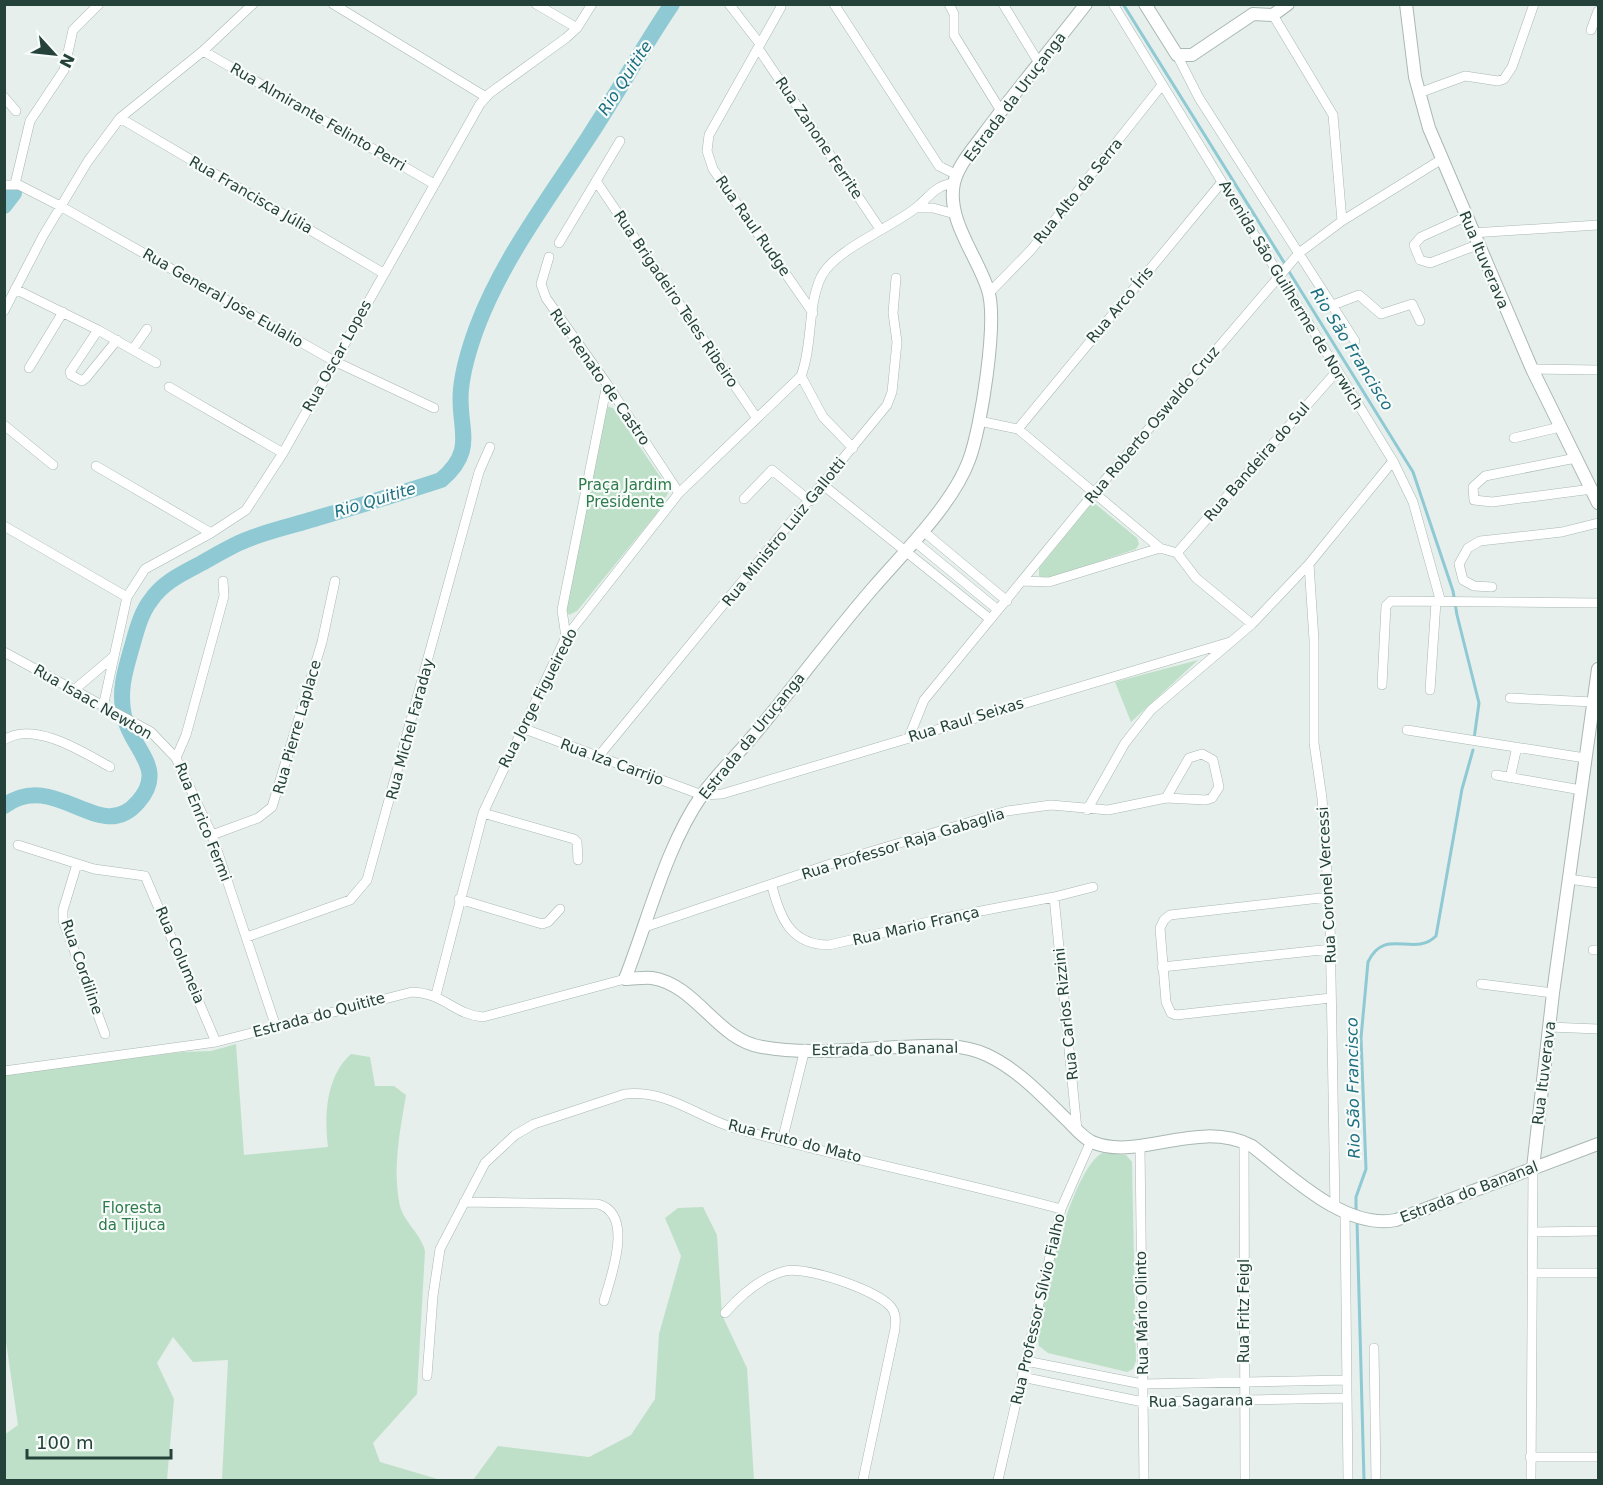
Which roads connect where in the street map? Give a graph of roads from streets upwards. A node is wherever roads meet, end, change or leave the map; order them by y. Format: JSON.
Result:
{"nodes":[{"id":1,"x":99,"y":4,"type":"edge"},
{"id":2,"x":253,"y":4,"type":"edge"},
{"id":3,"x":333,"y":4,"type":"edge"},
{"id":4,"x":536,"y":4,"type":"edge"},
{"id":5,"x":592,"y":4,"type":"edge"},
{"id":6,"x":729,"y":4,"type":"edge"},
{"id":7,"x":834,"y":4,"type":"edge"},
{"id":8,"x":950,"y":4,"type":"edge"},
{"id":9,"x":1003,"y":4,"type":"edge"},
{"id":10,"x":1086,"y":4,"type":"edge"},
{"id":11,"x":1113,"y":4,"type":"edge"},
{"id":12,"x":1144,"y":4,"type":"edge"},
{"id":13,"x":1288,"y":4,"type":"edge"},
{"id":14,"x":1406,"y":4,"type":"edge"},
{"id":15,"x":1534,"y":4,"type":"edge"},
{"id":16,"x":781,"y":7,"type":"dead end"},
{"id":17,"x":1273,"y":10,"type":"edge"},
{"id":18,"x":1599,"y":11,"type":"edge"},
{"id":19,"x":577,"y":28,"type":"junction"},
{"id":20,"x":1591,"y":30,"type":"dead end"},
{"id":21,"x":759,"y":46,"type":"junction"},
{"id":22,"x":203,"y":51,"type":"junction"},
{"id":23,"x":1177,"y":55,"type":"junction"},
{"id":24,"x":1192,"y":55,"type":"junction"},
{"id":25,"x":1039,"y":63,"type":"junction"},
{"id":26,"x":1188,"y":76,"type":"junction"},
{"id":27,"x":1162,"y":85,"type":"junction"},
{"id":28,"x":1419,"y":93,"type":"junction"},
{"id":29,"x":4,"y":97,"type":"edge"},
{"id":30,"x":486,"y":97,"type":"junction"},
{"id":31,"x":16,"y":111,"type":"dead end"},
{"id":32,"x":1001,"y":111,"type":"junction"},
{"id":33,"x":120,"y":118,"type":"junction"},
{"id":34,"x":620,"y":141,"type":"dead end"},
{"id":35,"x":1442,"y":159,"type":"junction"},
{"id":36,"x":956,"y":179,"type":"junction"},
{"id":37,"x":596,"y":181,"type":"junction"},
{"id":38,"x":1222,"y":182,"type":"junction"},
{"id":39,"x":434,"y":184,"type":"junction"},
{"id":40,"x":10,"y":185,"type":"edge"},
{"id":41,"x":62,"y":207,"type":"junction"},
{"id":42,"x":917,"y":208,"type":"junction"},
{"id":43,"x":955,"y":214,"type":"junction"},
{"id":44,"x":1465,"y":217,"type":"junction"},
{"id":45,"x":1342,"y":221,"type":"junction"},
{"id":46,"x":1599,"y":225,"type":"edge"},
{"id":47,"x":880,"y":229,"type":"junction"},
{"id":48,"x":1474,"y":239,"type":"junction"},
{"id":49,"x":559,"y":243,"type":"dead end"},
{"id":50,"x":1298,"y":254,"type":"junction"},
{"id":51,"x":549,"y":257,"type":"dead end"},
{"id":52,"x":1282,"y":272,"type":"junction"},
{"id":53,"x":383,"y":273,"type":"junction"},
{"id":54,"x":897,"y":278,"type":"dead end"},
{"id":55,"x":796,"y":288,"type":"junction"},
{"id":56,"x":817,"y":288,"type":"junction"},
{"id":57,"x":15,"y":289,"type":"junction"},
{"id":58,"x":989,"y":293,"type":"junction"},
{"id":59,"x":1333,"y":305,"type":"junction"},
{"id":60,"x":4,"y":311,"type":"edge"},
{"id":61,"x":63,"y":312,"type":"junction"},
{"id":62,"x":813,"y":313,"type":"junction"},
{"id":63,"x":1420,"y":321,"type":"dead end"},
{"id":64,"x":147,"y":329,"type":"dead end"},
{"id":65,"x":99,"y":330,"type":"junction"},
{"id":66,"x":117,"y":340,"type":"junction"},
{"id":67,"x":1355,"y":341,"type":"dead end"},
{"id":68,"x":133,"y":349,"type":"junction"},
{"id":69,"x":334,"y":362,"type":"junction"},
{"id":70,"x":156,"y":363,"type":"dead end"},
{"id":71,"x":29,"y":368,"type":"dead end"},
{"id":72,"x":1532,"y":369,"type":"junction"},
{"id":73,"x":1337,"y":370,"type":"junction"},
{"id":74,"x":1599,"y":370,"type":"edge"},
{"id":75,"x":801,"y":376,"type":"junction"},
{"id":76,"x":607,"y":384,"type":"junction"},
{"id":77,"x":168,"y":387,"type":"dead end"},
{"id":78,"x":434,"y":408,"type":"dead end"},
{"id":79,"x":756,"y":417,"type":"junction"},
{"id":80,"x":979,"y":421,"type":"junction"},
{"id":81,"x":4,"y":425,"type":"edge"},
{"id":82,"x":1560,"y":427,"type":"junction"},
{"id":83,"x":1018,"y":429,"type":"junction"},
{"id":84,"x":1514,"y":438,"type":"dead end"},
{"id":85,"x":490,"y":447,"type":"dead end"},
{"id":86,"x":853,"y":448,"type":"junction"},
{"id":87,"x":283,"y":453,"type":"junction"},
{"id":88,"x":1576,"y":458,"type":"junction"},
{"id":89,"x":1393,"y":461,"type":"junction"},
{"id":90,"x":53,"y":465,"type":"dead end"},
{"id":91,"x":96,"y":466,"type":"dead end"},
{"id":92,"x":823,"y":485,"type":"junction"},
{"id":93,"x":1592,"y":489,"type":"junction"},
{"id":94,"x":679,"y":493,"type":"junction"},
{"id":95,"x":1094,"y":493,"type":"junction"},
{"id":96,"x":744,"y":499,"type":"dead end"},
{"id":97,"x":810,"y":501,"type":"junction"},
{"id":98,"x":1599,"y":503,"type":"edge"},
{"id":99,"x":1599,"y":523,"type":"edge"},
{"id":100,"x":4,"y":526,"type":"edge"},
{"id":101,"x":923,"y":531,"type":"junction"},
{"id":102,"x":211,"y":533,"type":"junction"},
{"id":103,"x":910,"y":546,"type":"junction"},
{"id":104,"x":1160,"y":548,"type":"junction"},
{"id":105,"x":1177,"y":553,"type":"junction"},
{"id":106,"x":1309,"y":564,"type":"junction"},
{"id":107,"x":222,"y":581,"type":"dead end"},
{"id":108,"x":335,"y":581,"type":"dead end"},
{"id":109,"x":1022,"y":581,"type":"junction"},
{"id":110,"x":1492,"y":586,"type":"dead end"},
{"id":111,"x":127,"y":597,"type":"junction"},
{"id":112,"x":1007,"y":600,"type":"junction"},
{"id":113,"x":1445,"y":601,"type":"junction"},
{"id":114,"x":1599,"y":603,"type":"edge"},
{"id":115,"x":998,"y":610,"type":"junction"},
{"id":116,"x":990,"y":619,"type":"junction"},
{"id":117,"x":1252,"y":624,"type":"junction"},
{"id":118,"x":566,"y":637,"type":"junction"},
{"id":119,"x":1230,"y":642,"type":"junction"},
{"id":120,"x":4,"y":652,"type":"edge"},
{"id":121,"x":113,"y":657,"type":"junction"},
{"id":122,"x":1599,"y":669,"type":"edge"},
{"id":123,"x":1382,"y":685,"type":"dead end"},
{"id":124,"x":74,"y":690,"type":"junction"},
{"id":125,"x":1430,"y":690,"type":"dead end"},
{"id":126,"x":1510,"y":698,"type":"dead end"},
{"id":127,"x":1594,"y":702,"type":"junction"},
{"id":128,"x":107,"y":709,"type":"junction"},
{"id":129,"x":522,"y":728,"type":"junction"},
{"id":130,"x":1407,"y":730,"type":"dead end"},
{"id":131,"x":909,"y":737,"type":"junction"},
{"id":132,"x":4,"y":740,"type":"edge"},
{"id":133,"x":1517,"y":747,"type":"junction"},
{"id":134,"x":598,"y":757,"type":"junction"},
{"id":135,"x":176,"y":758,"type":"junction"},
{"id":136,"x":1585,"y":758,"type":"junction"},
{"id":137,"x":110,"y":767,"type":"dead end"},
{"id":138,"x":1496,"y":776,"type":"dead end"},
{"id":139,"x":1510,"y":778,"type":"junction"},
{"id":140,"x":1581,"y":790,"type":"junction"},
{"id":141,"x":702,"y":795,"type":"junction"},
{"id":142,"x":1166,"y":798,"type":"junction"},
{"id":143,"x":1087,"y":810,"type":"junction"},
{"id":144,"x":483,"y":813,"type":"junction"},
{"id":145,"x":212,"y":835,"type":"junction"},
{"id":146,"x":18,"y":845,"type":"dead end"},
{"id":147,"x":578,"y":860,"type":"dead end"},
{"id":148,"x":77,"y":864,"type":"junction"},
{"id":149,"x":1568,"y":879,"type":"junction"},
{"id":150,"x":1599,"y":883,"type":"edge"},
{"id":151,"x":772,"y":886,"type":"junction"},
{"id":152,"x":1093,"y":887,"type":"dead end"},
{"id":153,"x":1054,"y":897,"type":"junction"},
{"id":154,"x":1329,"y":897,"type":"junction"},
{"id":155,"x":459,"y":899,"type":"junction"},
{"id":156,"x":560,"y":909,"type":"dead end"},
{"id":157,"x":645,"y":927,"type":"junction"},
{"id":158,"x":247,"y":937,"type":"junction"},
{"id":159,"x":1330,"y":949,"type":"junction"},
{"id":160,"x":1162,"y":967,"type":"junction"},
{"id":161,"x":625,"y":980,"type":"junction"},
{"id":162,"x":1481,"y":984,"type":"dead end"},
{"id":163,"x":1553,"y":993,"type":"junction"},
{"id":164,"x":436,"y":995,"type":"junction"},
{"id":165,"x":1331,"y":998,"type":"junction"},
{"id":166,"x":276,"y":1027,"type":"junction"},
{"id":167,"x":1549,"y":1027,"type":"junction"},
{"id":168,"x":1599,"y":1029,"type":"edge"},
{"id":169,"x":105,"y":1034,"type":"dead end"},
{"id":170,"x":216,"y":1042,"type":"junction"},
{"id":171,"x":805,"y":1049,"type":"junction"},
{"id":172,"x":4,"y":1071,"type":"edge"},
{"id":173,"x":1077,"y":1130,"type":"junction"},
{"id":174,"x":782,"y":1141,"type":"junction"},
{"id":175,"x":1091,"y":1141,"type":"junction"},
{"id":176,"x":1244,"y":1142,"type":"junction"},
{"id":177,"x":1599,"y":1144,"type":"edge"},
{"id":178,"x":1140,"y":1145,"type":"junction"},
{"id":179,"x":1533,"y":1168,"type":"junction"},
{"id":180,"x":464,"y":1202,"type":"junction"},
{"id":181,"x":1061,"y":1209,"type":"junction"},
{"id":182,"x":1343,"y":1211,"type":"junction"},
{"id":183,"x":1599,"y":1231,"type":"edge"},
{"id":184,"x":1533,"y":1232,"type":"junction"},
{"id":185,"x":1532,"y":1273,"type":"junction"},
{"id":186,"x":1599,"y":1273,"type":"edge"},
{"id":187,"x":604,"y":1300,"type":"dead end"},
{"id":188,"x":725,"y":1313,"type":"dead end"},
{"id":189,"x":1374,"y":1348,"type":"dead end"},
{"id":190,"x":1026,"y":1361,"type":"junction"},
{"id":191,"x":427,"y":1377,"type":"dead end"},
{"id":192,"x":1023,"y":1377,"type":"junction"},
{"id":193,"x":1346,"y":1380,"type":"junction"},
{"id":194,"x":1142,"y":1384,"type":"junction"},
{"id":195,"x":1244,"y":1384,"type":"junction"},
{"id":196,"x":1347,"y":1398,"type":"junction"},
{"id":197,"x":1245,"y":1401,"type":"junction"},
{"id":198,"x":1143,"y":1402,"type":"junction"},
{"id":199,"x":1530,"y":1457,"type":"junction"},
{"id":200,"x":1599,"y":1457,"type":"edge"},
{"id":201,"x":863,"y":1480,"type":"edge"},
{"id":202,"x":998,"y":1480,"type":"edge"},
{"id":203,"x":1144,"y":1480,"type":"edge"},
{"id":204,"x":1245,"y":1480,"type":"edge"},
{"id":205,"x":1348,"y":1480,"type":"edge"},
{"id":206,"x":1376,"y":1480,"type":"edge"},
{"id":207,"x":1531,"y":1480,"type":"edge"}],
"edges":[{"from":1,"to":40,"type":"street"},
{"from":2,"to":22,"type":"street"},
{"from":3,"to":30,"type":"street"},
{"from":4,"to":19,"type":"street"},
{"from":5,"to":19,"type":"street","name":"Rua Oscar Lopes"},
{"from":6,"to":21,"type":"street","name":"Rua Zanone Ferrite"},
{"from":7,"to":36,"type":"street"},
{"from":8,"to":32,"type":"street"},
{"from":9,"to":25,"type":"street"},
{"from":10,"to":25,"type":"street","name":"Estrada da Uruçanga"},
{"from":11,"to":27,"type":"street","name":"Avenida São Guilherme de Norwich"},
{"from":12,"to":23,"type":"street","name":"Avenida São Guilherme de Norwich"},
{"from":13,"to":17,"type":"street"},
{"from":14,"to":28,"type":"street","name":"Rua Ituverava"},
{"from":15,"to":28,"type":"street"},
{"from":16,"to":21,"type":"street"},
{"from":17,"to":24,"type":"street"},
{"from":17,"to":45,"type":"street"},
{"from":18,"to":20,"type":"street"},
{"from":19,"to":30,"type":"street","name":"Rua Oscar Lopes"},
{"from":21,"to":47,"type":"street","name":"Rua Zanone Ferrite"},
{"from":21,"to":55,"type":"street","name":"Rua Raul Rudge"},
{"from":22,"to":33,"type":"street"},
{"from":22,"to":39,"type":"street","name":"Rua Almirante Felinto Perri"},
{"from":23,"to":24,"type":"street"},
{"from":23,"to":26,"type":"street","name":"Avenida São Guilherme de Norwich"},
{"from":24,"to":26,"type":"street"},
{"from":25,"to":32,"type":"street","name":"Estrada da Uruçanga"},
{"from":26,"to":50,"type":"street","name":"Avenida São Guilherme de Norwich"},
{"from":27,"to":38,"type":"street","name":"Avenida São Guilherme de Norwich"},
{"from":27,"to":58,"type":"street","name":"Rua Alto da Serra"},
{"from":28,"to":35,"type":"street","name":"Rua Ituverava"},
{"from":29,"to":31,"type":"street"},
{"from":30,"to":39,"type":"street","name":"Rua Oscar Lopes"},
{"from":32,"to":36,"type":"street","name":"Estrada da Uruçanga"},
{"from":33,"to":41,"type":"street"},
{"from":33,"to":53,"type":"street","name":"Rua Francisca Júlia"},
{"from":34,"to":37,"type":"street"},
{"from":35,"to":44,"type":"street","name":"Rua Ituverava"},
{"from":35,"to":45,"type":"street","name":"Rua Roberto Oswaldo Cruz"},
{"from":36,"to":42,"type":"street"},
{"from":36,"to":43,"type":"street","name":"Estrada da Uruçanga"},
{"from":37,"to":49,"type":"street"},
{"from":37,"to":79,"type":"street","name":"Rua Brigadeiro Teles Ribeiro"},
{"from":38,"to":52,"type":"street","name":"Avenida São Guilherme de Norwich"},
{"from":38,"to":83,"type":"street","name":"Rua Arco Íris"},
{"from":39,"to":53,"type":"street","name":"Rua Oscar Lopes"},
{"from":40,"to":41,"type":"street","name":"Rua General Jose Eulalio"},
{"from":41,"to":57,"type":"street"},
{"from":41,"to":69,"type":"street","name":"Rua General Jose Eulalio"},
{"from":42,"to":43,"type":"street"},
{"from":42,"to":47,"type":"street"},
{"from":43,"to":58,"type":"street","name":"Estrada da Uruçanga"},
{"from":44,"to":48,"type":"street","name":"Rua Ituverava"},
{"from":44,"to":48,"type":"street"},
{"from":45,"to":50,"type":"street","name":"Rua Roberto Oswaldo Cruz"},
{"from":46,"to":48,"type":"street"},
{"from":47,"to":56,"type":"street"},
{"from":48,"to":72,"type":"street","name":"Rua Ituverava"},
{"from":50,"to":52,"type":"street","name":"Rua Roberto Oswaldo Cruz"},
{"from":50,"to":59,"type":"street","name":"Avenida São Guilherme de Norwich"},
{"from":51,"to":76,"type":"street","name":"Rua Renato de Castro"},
{"from":52,"to":73,"type":"street","name":"Avenida São Guilherme de Norwich"},
{"from":52,"to":95,"type":"street","name":"Rua Roberto Oswaldo Cruz"},
{"from":53,"to":69,"type":"street","name":"Rua Oscar Lopes"},
{"from":54,"to":86,"type":"street","name":"Rua Ministro Luiz Gallotti"},
{"from":55,"to":56,"type":"street"},
{"from":55,"to":62,"type":"street","name":"Rua Raul Rudge"},
{"from":56,"to":62,"type":"street"},
{"from":57,"to":60,"type":"street"},
{"from":57,"to":61,"type":"street"},
{"from":58,"to":80,"type":"street","name":"Estrada da Uruçanga"},
{"from":59,"to":63,"type":"street"},
{"from":59,"to":67,"type":"street","name":"Avenida São Guilherme de Norwich"},
{"from":61,"to":65,"type":"street"},
{"from":61,"to":71,"type":"street"},
{"from":62,"to":75,"type":"street"},
{"from":64,"to":68,"type":"street"},
{"from":65,"to":66,"type":"street"},
{"from":65,"to":66,"type":"street"},
{"from":66,"to":68,"type":"street"},
{"from":68,"to":70,"type":"street"},
{"from":69,"to":78,"type":"street","name":"Rua General Jose Eulalio"},
{"from":69,"to":87,"type":"street","name":"Rua Oscar Lopes"},
{"from":72,"to":74,"type":"street"},
{"from":72,"to":82,"type":"street","name":"Rua Ituverava"},
{"from":73,"to":89,"type":"street","name":"Avenida São Guilherme de Norwich"},
{"from":73,"to":105,"type":"street","name":"Rua Bandeira do Sul"},
{"from":75,"to":79,"type":"street","name":"Rua Jorge Figueiredo"},
{"from":75,"to":86,"type":"street"},
{"from":76,"to":94,"type":"street","name":"Rua Renato de Castro"},
{"from":76,"to":118,"type":"street"},
{"from":77,"to":87,"type":"street"},
{"from":79,"to":94,"type":"street","name":"Rua Jorge Figueiredo"},
{"from":80,"to":83,"type":"street"},
{"from":80,"to":101,"type":"street","name":"Estrada da Uruçanga"},
{"from":81,"to":90,"type":"street"},
{"from":82,"to":84,"type":"street"},
{"from":82,"to":88,"type":"street","name":"Rua Ituverava"},
{"from":83,"to":95,"type":"street"},
{"from":85,"to":158,"type":"street","name":"Rua Michel Faraday"},
{"from":86,"to":92,"type":"street","name":"Rua Ministro Luiz Gallotti"},
{"from":87,"to":102,"type":"street","name":"Rua Oscar Lopes"},
{"from":88,"to":93,"type":"street","name":"Rua Ituverava"},
{"from":88,"to":93,"type":"street"},
{"from":89,"to":106,"type":"street"},
{"from":89,"to":113,"type":"street","name":"Avenida São Guilherme de Norwich"},
{"from":91,"to":102,"type":"street"},
{"from":92,"to":97,"type":"street","name":"Rua Ministro Luiz Gallotti"},
{"from":92,"to":103,"type":"street"},
{"from":93,"to":98,"type":"street","name":"Rua Ituverava"},
{"from":94,"to":118,"type":"street","name":"Rua Jorge Figueiredo"},
{"from":95,"to":104,"type":"street"},
{"from":95,"to":109,"type":"street","name":"Rua Roberto Oswaldo Cruz"},
{"from":96,"to":97,"type":"street"},
{"from":97,"to":134,"type":"street","name":"Rua Ministro Luiz Gallotti"},
{"from":99,"to":110,"type":"street"},
{"from":100,"to":111,"type":"street"},
{"from":101,"to":103,"type":"street","name":"Estrada da Uruçanga"},
{"from":101,"to":112,"type":"street"},
{"from":102,"to":111,"type":"street","name":"Rua Oscar Lopes"},
{"from":103,"to":115,"type":"street"},
{"from":103,"to":116,"type":"street"},
{"from":103,"to":141,"type":"street","name":"Estrada da Uruçanga"},
{"from":104,"to":105,"type":"street"},
{"from":104,"to":109,"type":"street"},
{"from":105,"to":117,"type":"street"},
{"from":106,"to":117,"type":"street"},
{"from":106,"to":154,"type":"street","name":"Rua Coronel Vercessi"},
{"from":107,"to":135,"type":"street","name":"Rua Enrico Fermi"},
{"from":108,"to":145,"type":"street","name":"Rua Pierre Laplace"},
{"from":109,"to":112,"type":"street","name":"Rua Roberto Oswaldo Cruz"},
{"from":111,"to":121,"type":"street","name":"Rua Oscar Lopes"},
{"from":112,"to":115,"type":"street","name":"Rua Roberto Oswaldo Cruz"},
{"from":113,"to":114,"type":"street"},
{"from":113,"to":123,"type":"street"},
{"from":113,"to":125,"type":"street","name":"Avenida São Guilherme de Norwich"},
{"from":115,"to":116,"type":"street","name":"Rua Roberto Oswaldo Cruz"},
{"from":116,"to":131,"type":"street","name":"Rua Roberto Oswaldo Cruz"},
{"from":117,"to":119,"type":"street"},
{"from":118,"to":129,"type":"street","name":"Rua Jorge Figueiredo"},
{"from":119,"to":131,"type":"street","name":"Rua Raul Seixas"},
{"from":119,"to":143,"type":"street"},
{"from":120,"to":124,"type":"street","name":"Rua Isaac Newton"},
{"from":121,"to":124,"type":"street"},
{"from":121,"to":128,"type":"street","name":"Rua Oscar Lopes"},
{"from":122,"to":127,"type":"street","name":"Rua Ituverava"},
{"from":124,"to":128,"type":"street","name":"Rua Isaac Newton"},
{"from":126,"to":127,"type":"street"},
{"from":127,"to":136,"type":"street","name":"Rua Ituverava"},
{"from":128,"to":135,"type":"street","name":"Rua Isaac Newton"},
{"from":129,"to":134,"type":"street","name":"Rua Iza Carrijo"},
{"from":129,"to":144,"type":"street","name":"Rua Jorge Figueiredo"},
{"from":130,"to":133,"type":"street"},
{"from":131,"to":141,"type":"street","name":"Rua Raul Seixas"},
{"from":132,"to":137,"type":"street"},
{"from":133,"to":136,"type":"street"},
{"from":133,"to":139,"type":"street"},
{"from":134,"to":141,"type":"street","name":"Rua Iza Carrijo"},
{"from":135,"to":145,"type":"street","name":"Rua Enrico Fermi"},
{"from":136,"to":140,"type":"street","name":"Rua Ituverava"},
{"from":138,"to":139,"type":"street"},
{"from":139,"to":140,"type":"street"},
{"from":140,"to":149,"type":"street","name":"Rua Ituverava"},
{"from":141,"to":157,"type":"street","name":"Estrada da Uruçanga"},
{"from":142,"to":142,"type":"street","name":"Rua Professor Raja Gabaglia"},
{"from":142,"to":143,"type":"street","name":"Rua Professor Raja Gabaglia"},
{"from":143,"to":151,"type":"street","name":"Rua Professor Raja Gabaglia"},
{"from":144,"to":147,"type":"street"},
{"from":144,"to":155,"type":"street","name":"Rua Jorge Figueiredo"},
{"from":145,"to":158,"type":"street","name":"Rua Enrico Fermi"},
{"from":146,"to":148,"type":"street"},
{"from":148,"to":169,"type":"street","name":"Rua Cordiline"},
{"from":148,"to":170,"type":"street","name":"Rua Columeia"},
{"from":149,"to":150,"type":"street"},
{"from":149,"to":163,"type":"street","name":"Rua Ituverava"},
{"from":151,"to":153,"type":"street","name":"Rua Mario França"},
{"from":151,"to":157,"type":"street","name":"Rua Professor Raja Gabaglia"},
{"from":152,"to":153,"type":"street","name":"Rua Mario França"},
{"from":153,"to":173,"type":"street","name":"Rua Carlos Rizzini"},
{"from":154,"to":159,"type":"street","name":"Rua Coronel Vercessi"},
{"from":154,"to":160,"type":"street"},
{"from":155,"to":156,"type":"street"},
{"from":155,"to":164,"type":"street","name":"Rua Jorge Figueiredo"},
{"from":157,"to":161,"type":"street","name":"Estrada da Uruçanga"},
{"from":158,"to":166,"type":"street","name":"Rua Enrico Fermi"},
{"from":159,"to":160,"type":"street"},
{"from":159,"to":165,"type":"street","name":"Rua Coronel Vercessi"},
{"from":160,"to":165,"type":"street"},
{"from":161,"to":164,"type":"street","name":"Estrada do Quitite"},
{"from":161,"to":171,"type":"street","name":"Estrada do Bananal"},
{"from":162,"to":163,"type":"street"},
{"from":163,"to":167,"type":"street","name":"Rua Ituverava"},
{"from":164,"to":166,"type":"street","name":"Estrada do Quitite"},
{"from":165,"to":182,"type":"street","name":"Rua Coronel Vercessi"},
{"from":166,"to":170,"type":"street","name":"Estrada do Quitite"},
{"from":167,"to":168,"type":"street"},
{"from":167,"to":179,"type":"street","name":"Rua Ituverava"},
{"from":170,"to":172,"type":"street","name":"Estrada do Quitite"},
{"from":171,"to":173,"type":"street","name":"Estrada do Bananal"},
{"from":171,"to":174,"type":"street"},
{"from":173,"to":175,"type":"street","name":"Estrada do Bananal"},
{"from":174,"to":180,"type":"street","name":"Rua Fruto do Mato"},
{"from":174,"to":181,"type":"street","name":"Rua Fruto do Mato"},
{"from":175,"to":178,"type":"street","name":"Estrada do Bananal"},
{"from":175,"to":181,"type":"street","name":"Rua Professor Sílvio Fialho"},
{"from":176,"to":178,"type":"street","name":"Estrada do Bananal"},
{"from":176,"to":182,"type":"street","name":"Estrada do Bananal"},
{"from":176,"to":195,"type":"street","name":"Rua Fritz Feigl"},
{"from":177,"to":179,"type":"street","name":"Estrada do Bananal"},
{"from":178,"to":194,"type":"street","name":"Rua Mário Olinto"},
{"from":179,"to":182,"type":"street","name":"Estrada do Bananal"},
{"from":179,"to":184,"type":"street","name":"Rua Ituverava"},
{"from":180,"to":187,"type":"street"},
{"from":180,"to":191,"type":"street","name":"Rua Fruto do Mato"},
{"from":181,"to":190,"type":"street","name":"Rua Professor Sílvio Fialho"},
{"from":182,"to":193,"type":"street","name":"Rua Coronel Vercessi"},
{"from":183,"to":184,"type":"street"},
{"from":184,"to":185,"type":"street","name":"Rua Ituverava"},
{"from":185,"to":186,"type":"street"},
{"from":185,"to":199,"type":"street","name":"Rua Ituverava"},
{"from":188,"to":201,"type":"street"},
{"from":189,"to":206,"type":"street"},
{"from":190,"to":192,"type":"street","name":"Rua Professor Sílvio Fialho"},
{"from":190,"to":194,"type":"street","name":"Rua Sagarana"},
{"from":192,"to":198,"type":"street","name":"Rua Sagarana"},
{"from":192,"to":202,"type":"street","name":"Rua Professor Sílvio Fialho"},
{"from":193,"to":195,"type":"street","name":"Rua Sagarana"},
{"from":193,"to":196,"type":"street","name":"Rua Coronel Vercessi"},
{"from":194,"to":195,"type":"street","name":"Rua Sagarana"},
{"from":194,"to":198,"type":"street","name":"Rua Mário Olinto"},
{"from":195,"to":197,"type":"street","name":"Rua Fritz Feigl"},
{"from":196,"to":197,"type":"street","name":"Rua Sagarana"},
{"from":196,"to":205,"type":"street","name":"Rua Coronel Vercessi"},
{"from":197,"to":198,"type":"street","name":"Rua Sagarana"},
{"from":197,"to":204,"type":"street","name":"Rua Fritz Feigl"},
{"from":198,"to":203,"type":"street","name":"Rua Mário Olinto"},
{"from":199,"to":200,"type":"street"},
{"from":199,"to":207,"type":"street","name":"Rua Ituverava"}]}
